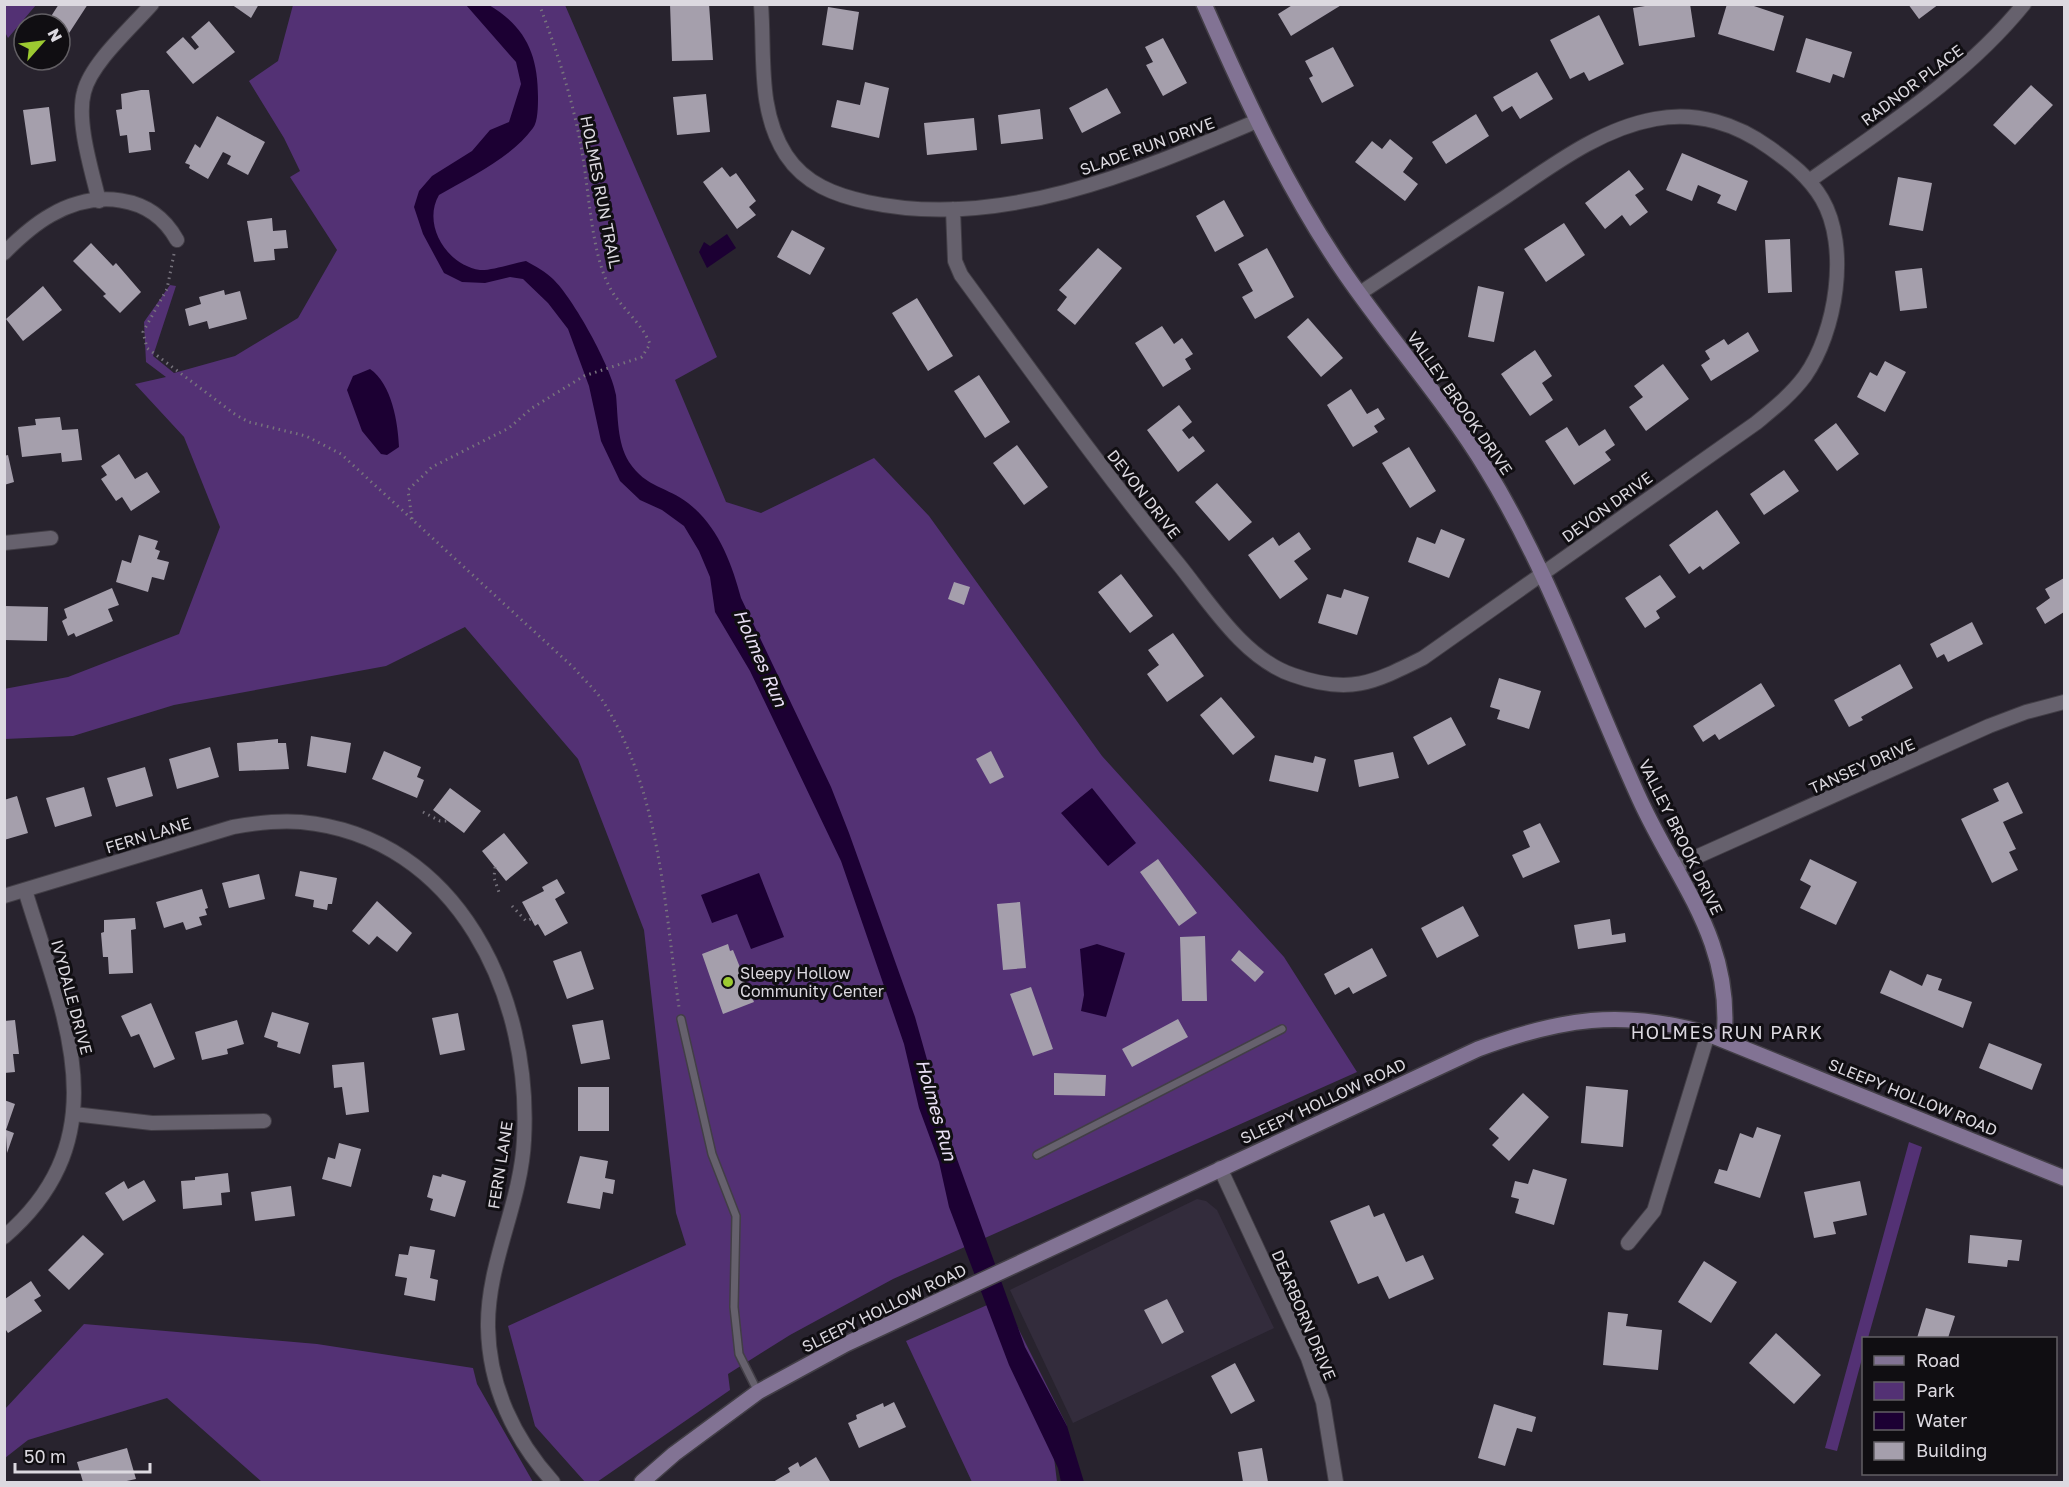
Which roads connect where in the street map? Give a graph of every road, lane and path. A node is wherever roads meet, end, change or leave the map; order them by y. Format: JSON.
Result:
{"nodes":[{"id":1,"x":152,"y":4,"type":"edge"},
{"id":2,"x":539,"y":4,"type":"edge"},
{"id":3,"x":761,"y":4,"type":"edge"},
{"id":4,"x":2024,"y":4,"type":"edge"},
{"id":5,"x":1205,"y":5,"type":"edge"},
{"id":6,"x":1257,"y":121,"type":"junction"},
{"id":7,"x":1809,"y":181,"type":"junction"},
{"id":8,"x":99,"y":201,"type":"junction"},
{"id":9,"x":953,"y":209,"type":"junction"},
{"id":10,"x":177,"y":240,"type":"joint"},
{"id":11,"x":4,"y":253,"type":"edge"},
{"id":12,"x":1360,"y":293,"type":"junction"},
{"id":13,"x":413,"y":521,"type":"junction"},
{"id":14,"x":51,"y":538,"type":"dead end"},
{"id":15,"x":4,"y":543,"type":"edge"},
{"id":16,"x":1544,"y":573,"type":"junction"},
{"id":17,"x":2064,"y":702,"type":"edge"},
{"id":18,"x":423,"y":812,"type":"dead end"},
{"id":19,"x":448,"y":821,"type":"dead end"},
{"id":20,"x":1676,"y":866,"type":"junction"},
{"id":21,"x":495,"y":867,"type":"dead end"},
{"id":22,"x":25,"y":890,"type":"junction"},
{"id":23,"x":500,"y":895,"type":"dead end"},
{"id":24,"x":4,"y":896,"type":"edge"},
{"id":25,"x":512,"y":906,"type":"dead end"},
{"id":26,"x":531,"y":919,"type":"dead end"},
{"id":27,"x":681,"y":1019,"type":"joint"},
{"id":28,"x":1282,"y":1029,"type":"dead end"},
{"id":29,"x":1708,"y":1034,"type":"junction"},
{"id":30,"x":1724,"y":1039,"type":"junction"},
{"id":31,"x":74,"y":1114,"type":"junction"},
{"id":32,"x":264,"y":1121,"type":"dead end"},
{"id":33,"x":1037,"y":1155,"type":"dead end"},
{"id":34,"x":1220,"y":1168,"type":"junction"},
{"id":35,"x":2064,"y":1178,"type":"edge"},
{"id":36,"x":4,"y":1237,"type":"edge"},
{"id":37,"x":1628,"y":1243,"type":"dead end"},
{"id":38,"x":758,"y":1392,"type":"junction"},
{"id":39,"x":553,"y":1482,"type":"edge"},
{"id":40,"x":642,"y":1482,"type":"edge"},
{"id":41,"x":1336,"y":1482,"type":"edge"}],
"edges":[{"from":1,"to":8,"type":"street"},
{"from":2,"to":13,"type":"path","name":"HOLMES RUN TRAIL"},
{"from":3,"to":9,"type":"street","name":"SLADE RUN DRIVE"},
{"from":4,"to":7,"type":"street","name":"RADNOR PLACE"},
{"from":5,"to":6,"type":"main road","name":"VALLEY BROOK DRIVE"},
{"from":6,"to":9,"type":"street","name":"SLADE RUN DRIVE"},
{"from":6,"to":12,"type":"main road","name":"VALLEY BROOK DRIVE"},
{"from":7,"to":12,"type":"street","name":"DEVON DRIVE"},
{"from":7,"to":16,"type":"street","name":"DEVON DRIVE"},
{"from":8,"to":10,"type":"street"},
{"from":8,"to":11,"type":"street"},
{"from":9,"to":16,"type":"street","name":"DEVON DRIVE"},
{"from":10,"to":13,"type":"path"},
{"from":12,"to":16,"type":"main road","name":"VALLEY BROOK DRIVE"},
{"from":13,"to":27,"type":"path"},
{"from":14,"to":15,"type":"street"},
{"from":16,"to":20,"type":"main road","name":"VALLEY BROOK DRIVE"},
{"from":17,"to":20,"type":"street","name":"TANSEY DRIVE"},
{"from":18,"to":19,"type":"path"},
{"from":20,"to":30,"type":"main road","name":"VALLEY BROOK DRIVE"},
{"from":21,"to":23,"type":"path"},
{"from":22,"to":24,"type":"street","name":"FERN LANE"},
{"from":22,"to":31,"type":"street","name":"IVYDALE DRIVE"},
{"from":22,"to":39,"type":"street","name":"FERN LANE"},
{"from":25,"to":26,"type":"path"},
{"from":27,"to":38,"type":"lane"},
{"from":28,"to":33,"type":"lane"},
{"from":29,"to":30,"type":"main road","name":"SLEEPY HOLLOW ROAD"},
{"from":29,"to":34,"type":"main road","name":"SLEEPY HOLLOW ROAD"},
{"from":29,"to":37,"type":"street"},
{"from":30,"to":35,"type":"main road","name":"SLEEPY HOLLOW ROAD"},
{"from":31,"to":32,"type":"street"},
{"from":31,"to":36,"type":"street","name":"IVYDALE DRIVE"},
{"from":34,"to":38,"type":"main road","name":"SLEEPY HOLLOW ROAD"},
{"from":34,"to":41,"type":"street","name":"DEARBORN DRIVE"},
{"from":38,"to":40,"type":"main road","name":"SLEEPY HOLLOW ROAD"}]}
